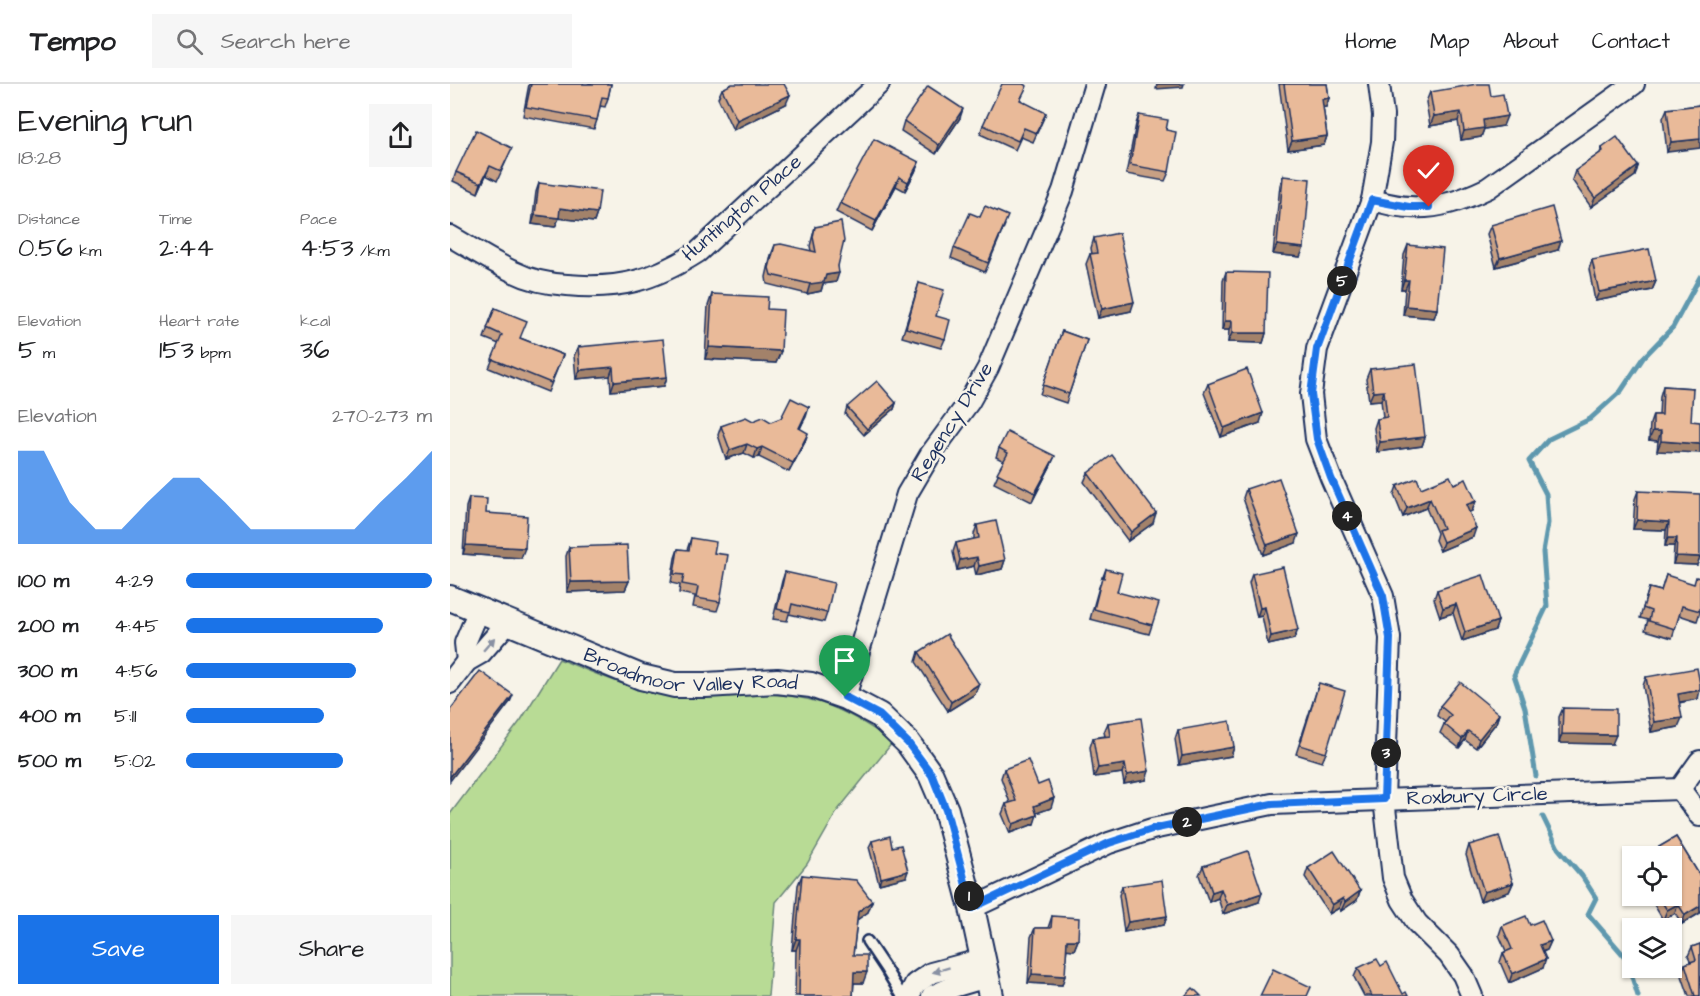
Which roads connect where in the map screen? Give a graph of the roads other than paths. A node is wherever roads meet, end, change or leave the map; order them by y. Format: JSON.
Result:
{"nodes":[{"id":1,"x":879,"y":84,"type":"edge"},
{"id":2,"x":1095,"y":84,"type":"edge"},
{"id":3,"x":1379,"y":84,"type":"edge"},
{"id":4,"x":1634,"y":84,"type":"edge"},
{"id":5,"x":1372,"y":200,"type":"junction"},
{"id":6,"x":450,"y":236,"type":"edge"},
{"id":7,"x":450,"y":598,"type":"edge"},
{"id":8,"x":479,"y":610,"type":"junction"},
{"id":9,"x":508,"y":622,"type":"junction"},
{"id":10,"x":459,"y":657,"type":"edge"},
{"id":11,"x":450,"y":683,"type":"edge"},
{"id":12,"x":845,"y":697,"type":"junction"},
{"id":13,"x":1700,"y":761,"type":"edge"},
{"id":14,"x":1680,"y":789,"type":"junction"},
{"id":15,"x":1384,"y":799,"type":"junction"},
{"id":16,"x":1700,"y":816,"type":"edge"},
{"id":17,"x":972,"y":908,"type":"junction"},
{"id":18,"x":867,"y":941,"type":"dead end"},
{"id":19,"x":987,"y":977,"type":"edge"},
{"id":20,"x":902,"y":996,"type":"edge"},
{"id":21,"x":909,"y":996,"type":"edge"},
{"id":22,"x":932,"y":996,"type":"edge"},
{"id":23,"x":1472,"y":996,"type":"edge"}],
"edges":[{"from":1,"to":6,"type":"street","name":"Huntington Place"},
{"from":2,"to":12,"type":"street","name":"Regency Drive"},
{"from":3,"to":5,"type":"street"},
{"from":4,"to":5,"type":"street"},
{"from":5,"to":15,"type":"street"},
{"from":7,"to":8,"type":"street","name":"Broadmoor Valley Road"},
{"from":8,"to":9,"type":"street","name":"Broadmoor Valley Road"},
{"from":8,"to":10,"type":"street"},
{"from":10,"to":9,"type":"street","one_way":true},
{"from":9,"to":12,"type":"street","name":"Broadmoor Valley Road"},
{"from":10,"to":11,"type":"street"},
{"from":12,"to":17,"type":"street","name":"Broadmoor Valley Road"},
{"from":13,"to":14,"type":"street"},
{"from":14,"to":15,"type":"street","name":"Roxbury Circle"},
{"from":14,"to":16,"type":"street"},
{"from":15,"to":17,"type":"street","name":"Roxbury Circle"},
{"from":15,"to":23,"type":"street"},
{"from":17,"to":19,"type":"street","name":"Broadmoor Valley Road"},
{"from":18,"to":20,"type":"lane"},
{"from":19,"to":21,"type":"street","one_way":true},
{"from":19,"to":22,"type":"street"}]}
